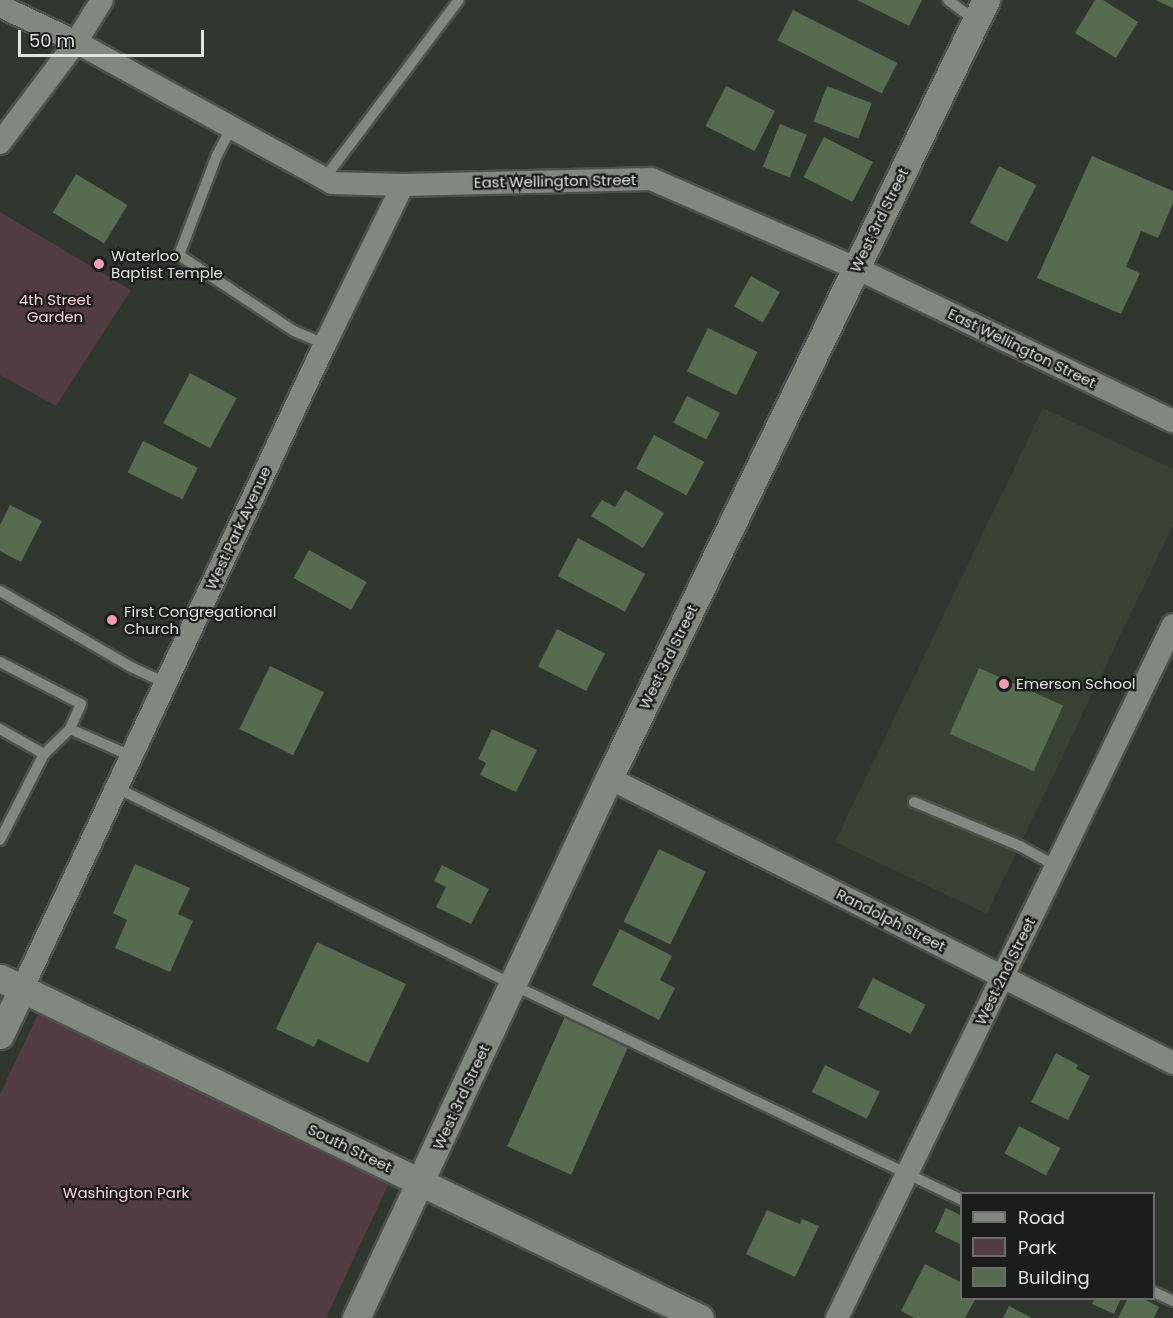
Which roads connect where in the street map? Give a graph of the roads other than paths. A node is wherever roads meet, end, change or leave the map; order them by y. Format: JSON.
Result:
{"nodes":[{"id":1,"x":102,"y":0,"type":"edge"},
{"id":2,"x":459,"y":0,"type":"edge"},
{"id":3,"x":948,"y":0,"type":"edge"},
{"id":4,"x":0,"y":6,"type":"edge"},
{"id":5,"x":981,"y":11,"type":"edge"},
{"id":6,"x":76,"y":42,"type":"junction"},
{"id":7,"x":231,"y":128,"type":"junction"},
{"id":8,"x":0,"y":143,"type":"edge"},
{"id":9,"x":324,"y":179,"type":"junction"},
{"id":10,"x":403,"y":185,"type":"junction"},
{"id":11,"x":856,"y":268,"type":"junction"},
{"id":12,"x":325,"y":344,"type":"junction"},
{"id":13,"x":1173,"y":421,"type":"edge"},
{"id":14,"x":0,"y":591,"type":"edge"},
{"id":15,"x":1173,"y":625,"type":"edge"},
{"id":16,"x":0,"y":662,"type":"edge"},
{"id":17,"x":165,"y":683,"type":"junction"},
{"id":18,"x":0,"y":729,"type":"edge"},
{"id":19,"x":70,"y":729,"type":"junction"},
{"id":20,"x":44,"y":754,"type":"junction"},
{"id":21,"x":131,"y":756,"type":"junction"},
{"id":22,"x":609,"y":778,"type":"junction"},
{"id":23,"x":117,"y":788,"type":"junction"},
{"id":24,"x":914,"y":802,"type":"dead end"},
{"id":25,"x":0,"y":840,"type":"edge"},
{"id":26,"x":1056,"y":866,"type":"junction"},
{"id":27,"x":1002,"y":976,"type":"junction"},
{"id":28,"x":11,"y":984,"type":"edge"},
{"id":29,"x":513,"y":985,"type":"junction"},
{"id":30,"x":0,"y":1035,"type":"edge"},
{"id":31,"x":1173,"y":1064,"type":"edge"},
{"id":32,"x":907,"y":1174,"type":"junction"},
{"id":33,"x":421,"y":1182,"type":"junction"},
{"id":34,"x":960,"y":1199,"type":"edge"},
{"id":35,"x":1155,"y":1292,"type":"edge"},
{"id":36,"x":1173,"y":1301,"type":"edge"},
{"id":37,"x":356,"y":1318,"type":"edge"},
{"id":38,"x":700,"y":1318,"type":"edge"},
{"id":39,"x":837,"y":1318,"type":"edge"}],
"edges":[{"from":1,"to":6,"type":"street"},
{"from":2,"to":9,"type":"lane"},
{"from":3,"to":5,"type":"lane"},
{"from":4,"to":6,"type":"street","name":"East Wellington Street"},
{"from":5,"to":11,"type":"street","name":"West 3rd Street"},
{"from":6,"to":7,"type":"street","name":"East Wellington Street"},
{"from":6,"to":8,"type":"street"},
{"from":7,"to":9,"type":"street","name":"East Wellington Street"},
{"from":7,"to":12,"type":"lane"},
{"from":9,"to":10,"type":"street","name":"East Wellington Street"},
{"from":10,"to":11,"type":"street","name":"East Wellington Street"},
{"from":10,"to":12,"type":"street","name":"West Park Avenue"},
{"from":11,"to":13,"type":"street","name":"East Wellington Street"},
{"from":11,"to":22,"type":"street","name":"West 3rd Street"},
{"from":12,"to":17,"type":"street","name":"West Park Avenue"},
{"from":14,"to":17,"type":"lane"},
{"from":15,"to":26,"type":"street","name":"West 2nd Street"},
{"from":16,"to":19,"type":"lane"},
{"from":17,"to":21,"type":"street","name":"West Park Avenue"},
{"from":18,"to":20,"type":"lane"},
{"from":19,"to":20,"type":"lane"},
{"from":19,"to":21,"type":"lane"},
{"from":20,"to":25,"type":"lane"},
{"from":21,"to":23,"type":"street","name":"West Park Avenue"},
{"from":22,"to":27,"type":"street","name":"Randolph Street"},
{"from":22,"to":29,"type":"street","name":"West 3rd Street"},
{"from":23,"to":28,"type":"street","name":"West Park Avenue"},
{"from":23,"to":29,"type":"lane"},
{"from":24,"to":26,"type":"lane"},
{"from":26,"to":27,"type":"street","name":"West 2nd Street"},
{"from":27,"to":31,"type":"street","name":"Randolph Street"},
{"from":27,"to":32,"type":"street","name":"West 2nd Street"},
{"from":28,"to":30,"type":"street","name":"West Park Avenue"},
{"from":28,"to":33,"type":"street","name":"South Street"},
{"from":29,"to":32,"type":"lane"},
{"from":29,"to":33,"type":"street","name":"West 3rd Street"},
{"from":32,"to":34,"type":"lane"},
{"from":32,"to":39,"type":"street","name":"West 2nd Street"},
{"from":33,"to":37,"type":"street","name":"West 3rd Street"},
{"from":33,"to":38,"type":"street","name":"South Street"},
{"from":35,"to":36,"type":"lane"}]}
